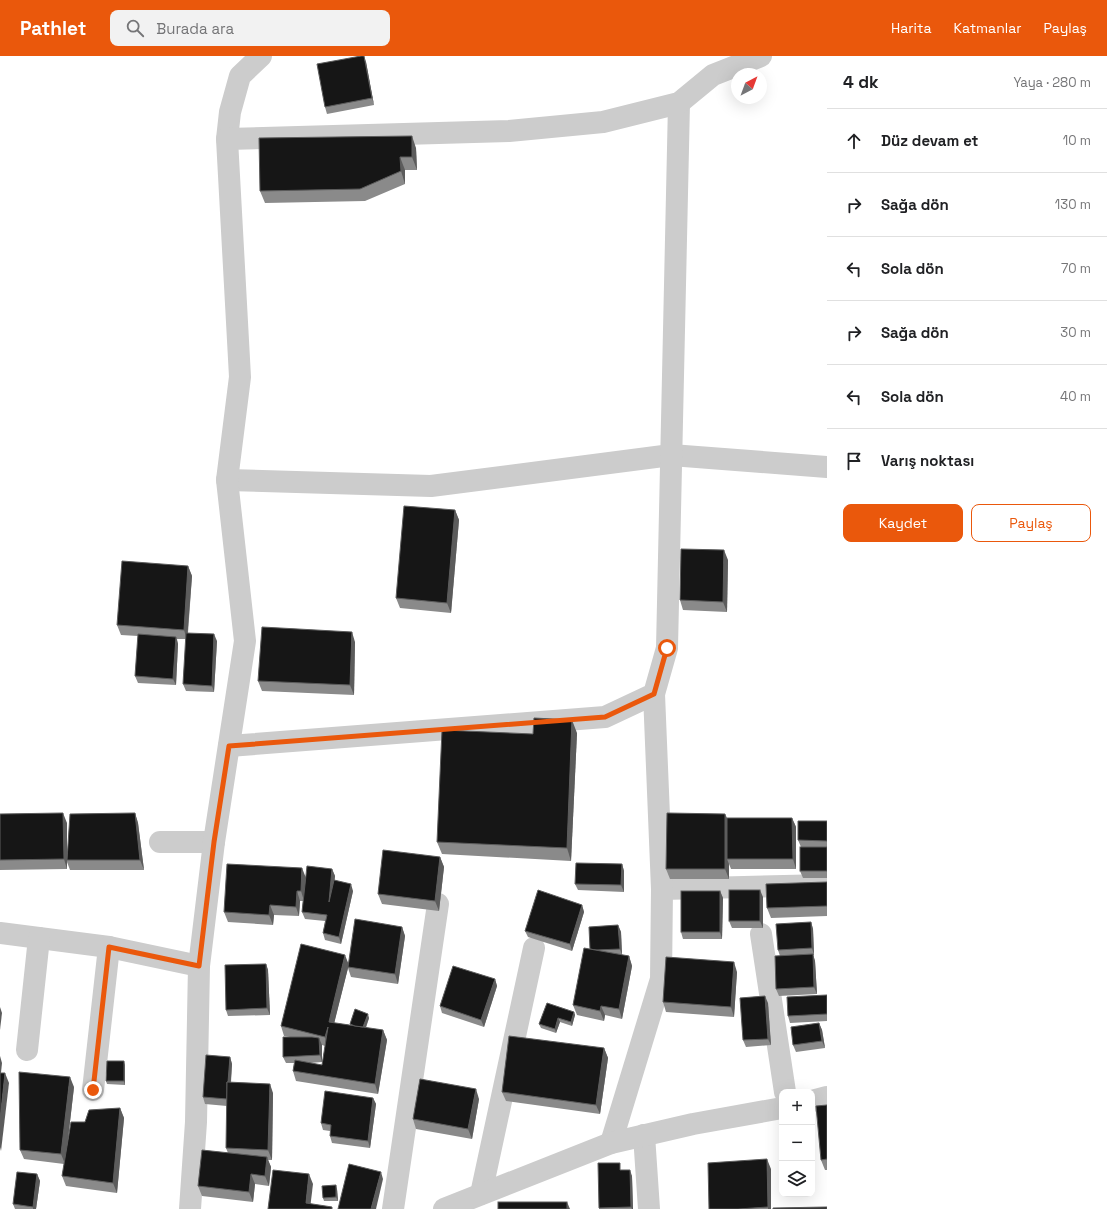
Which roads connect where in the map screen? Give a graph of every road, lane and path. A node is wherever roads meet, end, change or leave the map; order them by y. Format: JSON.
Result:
{"nodes":[{"id":1,"x":261,"y":56,"type":"edge"},
{"id":2,"x":761,"y":56,"type":"edge"},
{"id":3,"x":679,"y":103,"type":"junction"},
{"id":4,"x":228,"y":140,"type":"junction"},
{"id":5,"x":671,"y":455,"type":"junction"},
{"id":6,"x":827,"y":467,"type":"edge"},
{"id":7,"x":227,"y":480,"type":"junction"},
{"id":8,"x":654,"y":694,"type":"junction"},
{"id":9,"x":229,"y":746,"type":"junction"},
{"id":10,"x":160,"y":842,"type":"dead end"},
{"id":11,"x":214,"y":842,"type":"junction"},
{"id":12,"x":827,"y":885,"type":"edge"},
{"id":13,"x":662,"y":889,"type":"junction"},
{"id":14,"x":438,"y":904,"type":"edge"},
{"id":15,"x":0,"y":933,"type":"edge"},
{"id":16,"x":761,"y":934,"type":"dead end"},
{"id":17,"x":39,"y":938,"type":"junction"},
{"id":18,"x":109,"y":947,"type":"junction"},
{"id":19,"x":534,"y":948,"type":"dead end"},
{"id":20,"x":199,"y":966,"type":"junction"},
{"id":21,"x":27,"y":1050,"type":"dead end"},
{"id":22,"x":785,"y":1089,"type":"edge"},
{"id":23,"x":93,"y":1090,"type":"dead end"},
{"id":24,"x":827,"y":1097,"type":"edge"},
{"id":25,"x":815,"y":1100,"type":"edge"},
{"id":26,"x":779,"y":1109,"type":"edge"},
{"id":27,"x":644,"y":1135,"type":"junction"},
{"id":28,"x":611,"y":1143,"type":"junction"},
{"id":29,"x":481,"y":1194,"type":"junction"},
{"id":30,"x":190,"y":1209,"type":"edge"},
{"id":31,"x":393,"y":1209,"type":"edge"},
{"id":32,"x":444,"y":1209,"type":"edge"},
{"id":33,"x":649,"y":1209,"type":"edge"}],
"edges":[{"from":1,"to":4,"type":"street"},
{"from":2,"to":3,"type":"street"},
{"from":3,"to":4,"type":"street"},
{"from":3,"to":5,"type":"street"},
{"from":4,"to":7,"type":"street"},
{"from":5,"to":6,"type":"street"},
{"from":5,"to":7,"type":"street"},
{"from":5,"to":8,"type":"street"},
{"from":7,"to":9,"type":"street"},
{"from":8,"to":9,"type":"street"},
{"from":8,"to":13,"type":"street"},
{"from":9,"to":11,"type":"street"},
{"from":10,"to":11,"type":"street"},
{"from":11,"to":20,"type":"street"},
{"from":12,"to":13,"type":"street"},
{"from":13,"to":28,"type":"street"},
{"from":14,"to":31,"type":"street"},
{"from":15,"to":17,"type":"street"},
{"from":16,"to":22,"type":"street"},
{"from":17,"to":18,"type":"street"},
{"from":17,"to":21,"type":"street"},
{"from":18,"to":20,"type":"street"},
{"from":18,"to":23,"type":"street"},
{"from":19,"to":29,"type":"street"},
{"from":20,"to":30,"type":"street"},
{"from":24,"to":25,"type":"street"},
{"from":26,"to":27,"type":"street"},
{"from":27,"to":28,"type":"street"},
{"from":27,"to":33,"type":"street"},
{"from":28,"to":29,"type":"street"},
{"from":29,"to":32,"type":"street"}]}
